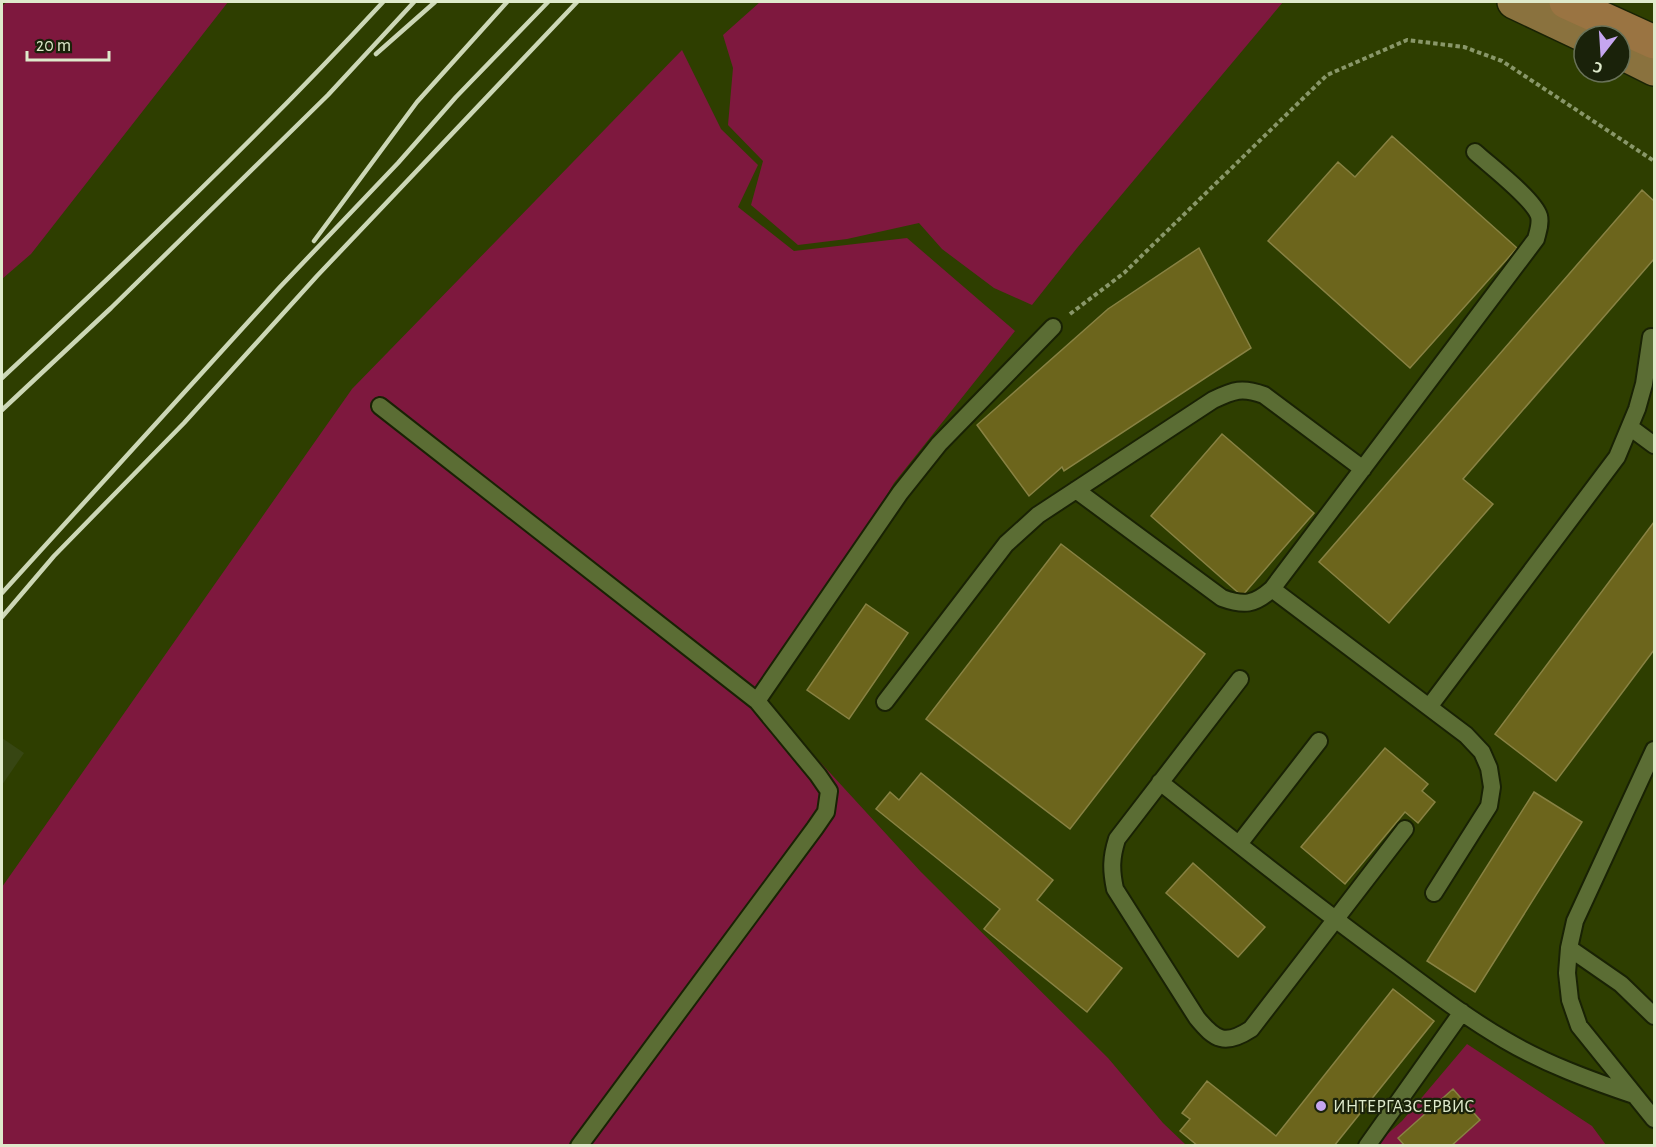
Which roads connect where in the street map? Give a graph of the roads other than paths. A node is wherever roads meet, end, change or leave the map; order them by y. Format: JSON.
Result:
{"nodes":[{"id":1,"x":1514,"y":2,"type":"edge"},
{"id":2,"x":1566,"y":2,"type":"edge"},
{"id":3,"x":1572,"y":29,"type":"edge"},
{"id":4,"x":1654,"y":42,"type":"edge"},
{"id":5,"x":1632,"y":58,"type":"edge"},
{"id":6,"x":1654,"y":69,"type":"edge"},
{"id":7,"x":1475,"y":152,"type":"dead end"},
{"id":8,"x":1053,"y":327,"type":"road end"},
{"id":9,"x":1651,"y":337,"type":"dead end"},
{"id":10,"x":380,"y":406,"type":"dead end"},
{"id":11,"x":1631,"y":428,"type":"junction"},
{"id":12,"x":1654,"y":446,"type":"edge"},
{"id":13,"x":1363,"y":469,"type":"junction"},
{"id":14,"x":1076,"y":490,"type":"junction"},
{"id":15,"x":1272,"y":590,"type":"junction"},
{"id":16,"x":1240,"y":679,"type":"dead end"},
{"id":17,"x":757,"y":701,"type":"junction"},
{"id":18,"x":885,"y":702,"type":"dead end"},
{"id":19,"x":1429,"y":707,"type":"junction"},
{"id":20,"x":1319,"y":741,"type":"dead end"},
{"id":21,"x":1654,"y":750,"type":"edge"},
{"id":22,"x":1160,"y":782,"type":"junction"},
{"id":23,"x":1405,"y":829,"type":"dead end"},
{"id":24,"x":1239,"y":844,"type":"junction"},
{"id":25,"x":1434,"y":893,"type":"dead end"},
{"id":26,"x":1335,"y":920,"type":"junction"},
{"id":27,"x":1569,"y":948,"type":"junction"},
{"id":28,"x":1462,"y":1012,"type":"junction"},
{"id":29,"x":1654,"y":1016,"type":"edge"},
{"id":30,"x":1634,"y":1095,"type":"junction"},
{"id":31,"x":1654,"y":1119,"type":"edge"},
{"id":32,"x":579,"y":1146,"type":"edge"},
{"id":33,"x":1367,"y":1146,"type":"edge"}],
"edges":[{"from":1,"to":3,"type":"main road"},
{"from":2,"to":4,"type":"highway"},
{"from":5,"to":6,"type":"main road"},
{"from":7,"to":13,"type":"lane"},
{"from":8,"to":17,"type":"lane"},
{"from":9,"to":11,"type":"lane"},
{"from":10,"to":17,"type":"lane"},
{"from":11,"to":12,"type":"lane"},
{"from":11,"to":19,"type":"lane"},
{"from":13,"to":14,"type":"lane"},
{"from":13,"to":15,"type":"lane"},
{"from":14,"to":15,"type":"lane"},
{"from":14,"to":18,"type":"lane"},
{"from":15,"to":19,"type":"lane"},
{"from":16,"to":22,"type":"lane"},
{"from":17,"to":32,"type":"lane"},
{"from":19,"to":25,"type":"lane"},
{"from":20,"to":24,"type":"lane"},
{"from":21,"to":27,"type":"lane"},
{"from":22,"to":24,"type":"lane"},
{"from":22,"to":26,"type":"lane"},
{"from":23,"to":26,"type":"lane"},
{"from":24,"to":26,"type":"lane"},
{"from":26,"to":28,"type":"lane"},
{"from":27,"to":29,"type":"lane"},
{"from":27,"to":30,"type":"lane"},
{"from":28,"to":30,"type":"lane"},
{"from":28,"to":33,"type":"lane"},
{"from":30,"to":31,"type":"lane"}]}
